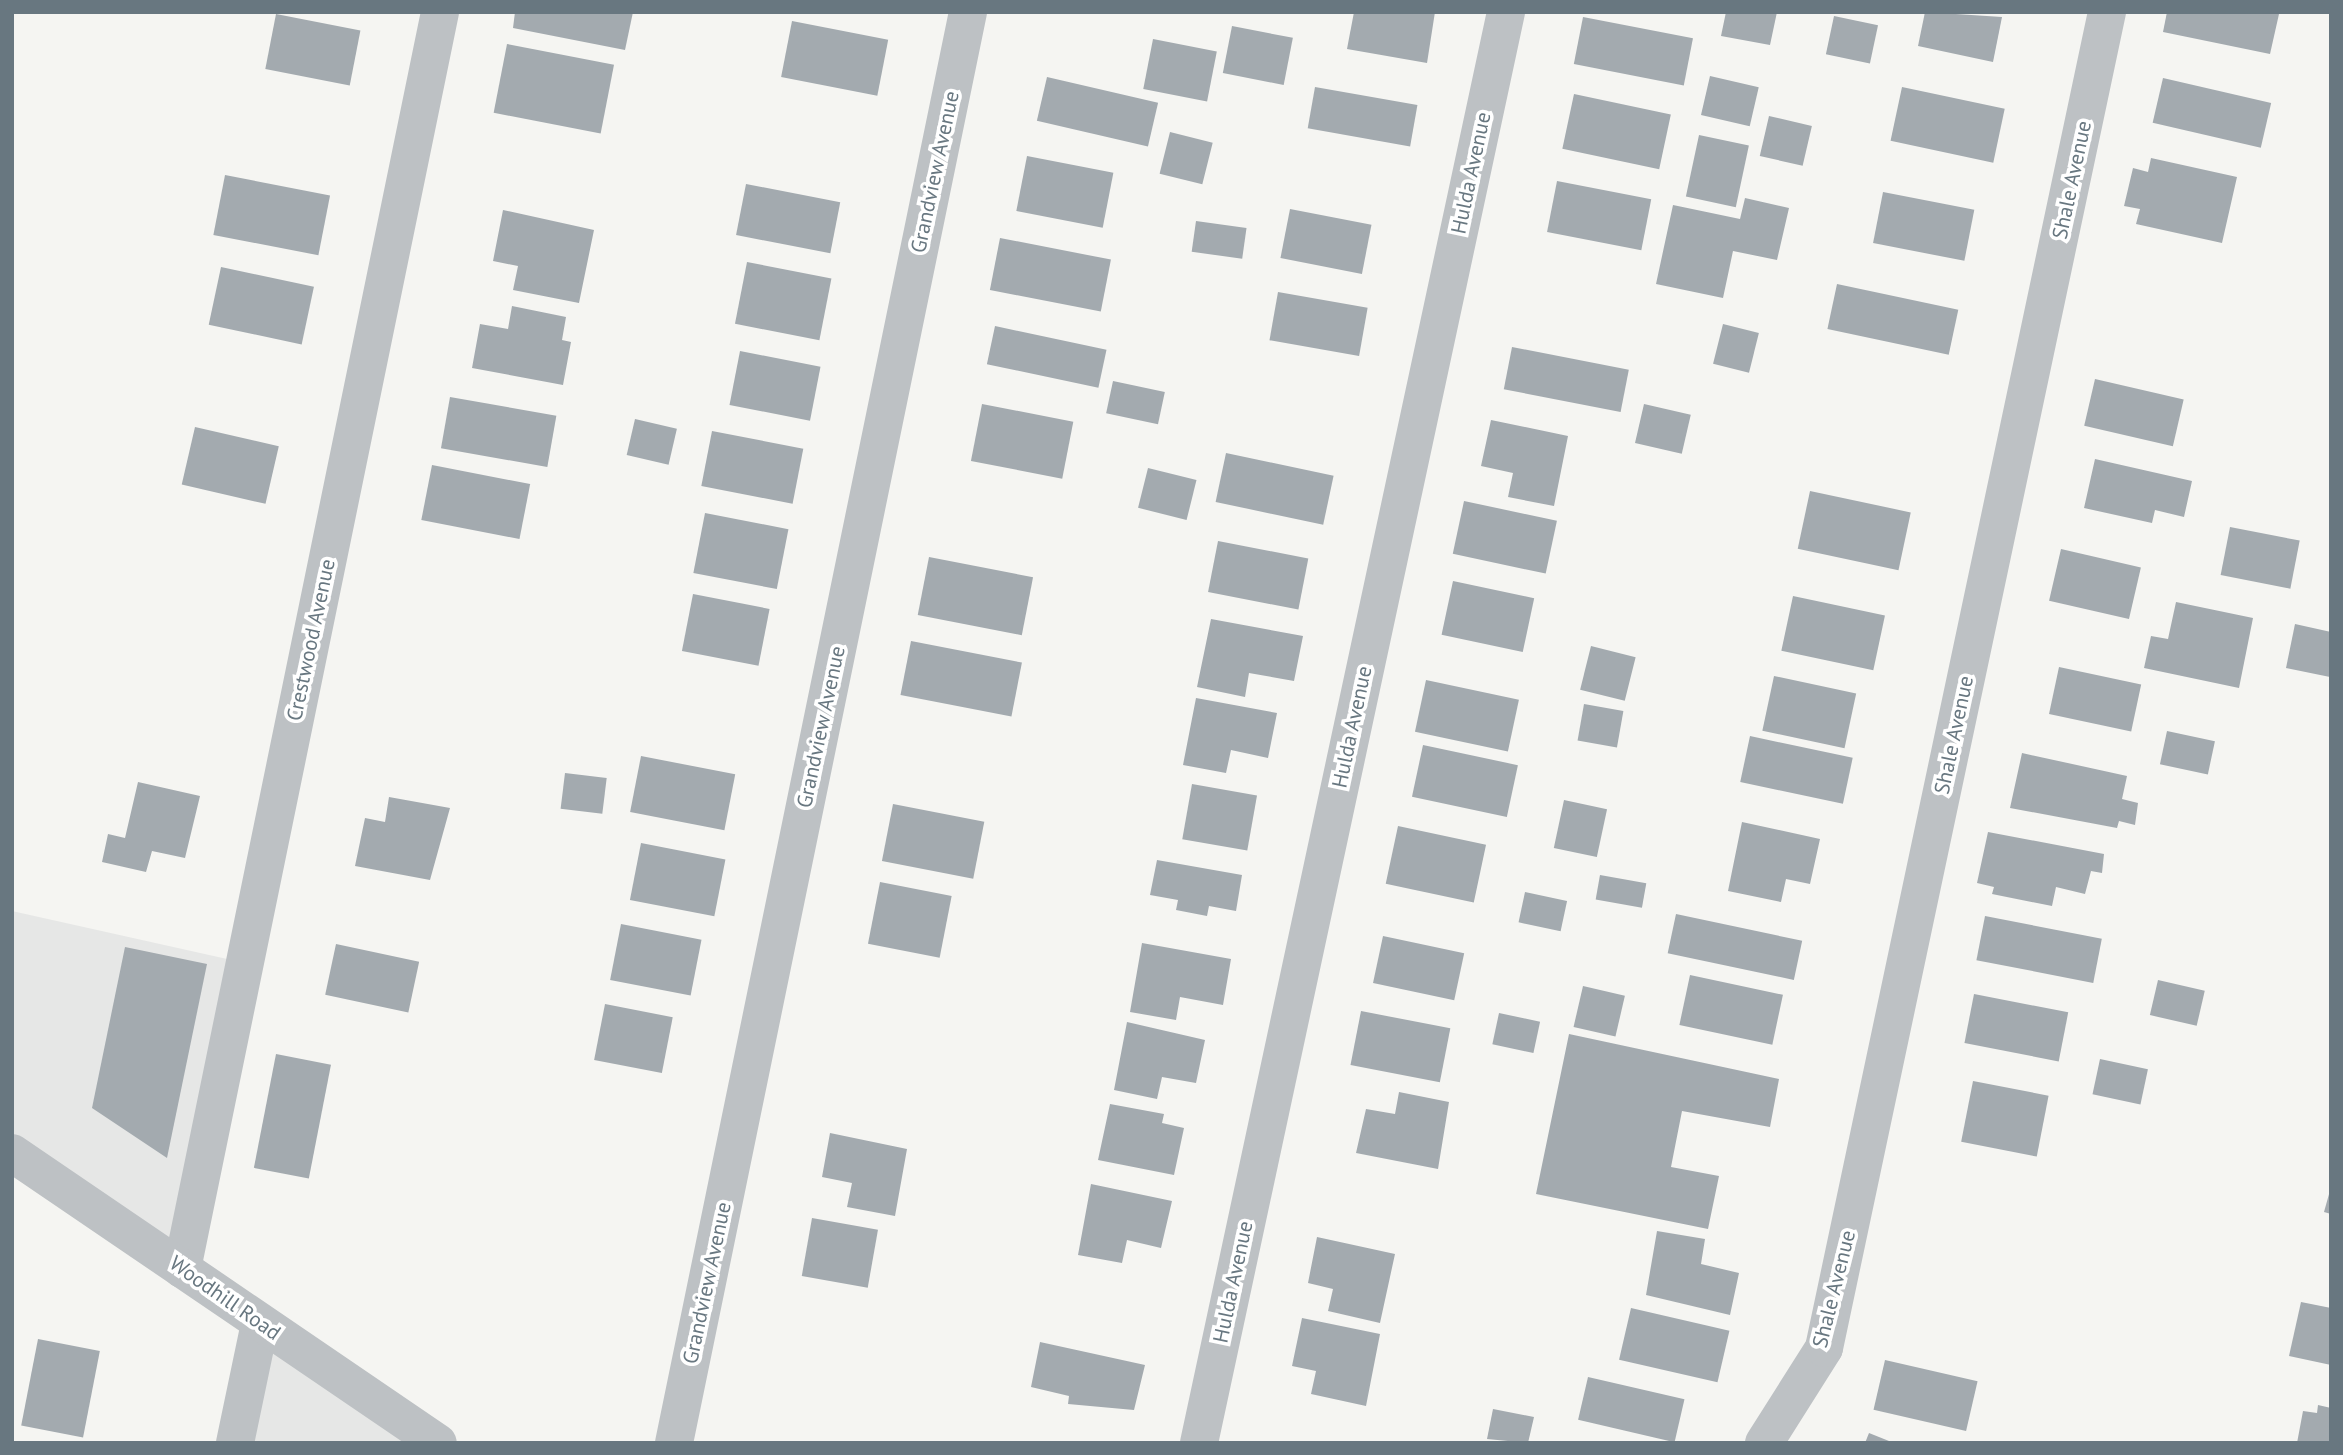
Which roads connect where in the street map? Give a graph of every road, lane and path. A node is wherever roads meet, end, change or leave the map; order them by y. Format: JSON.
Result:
{"nodes":[{"id":1,"x":440,"y":12,"type":"edge"},
{"id":2,"x":968,"y":12,"type":"edge"},
{"id":3,"x":1506,"y":12,"type":"edge"},
{"id":4,"x":2107,"y":12,"type":"edge"},
{"id":5,"x":12,"y":1153,"type":"edge"},
{"id":6,"x":182,"y":1269,"type":"junction"},
{"id":7,"x":260,"y":1323,"type":"junction"},
{"id":8,"x":235,"y":1443,"type":"edge"},
{"id":9,"x":438,"y":1443,"type":"edge"},
{"id":10,"x":674,"y":1443,"type":"edge"},
{"id":11,"x":1199,"y":1443,"type":"edge"},
{"id":12,"x":1764,"y":1443,"type":"edge"}],
"edges":[{"from":1,"to":6,"type":"street","name":"Crestwood Avenue"},
{"from":2,"to":10,"type":"street","name":"Grandview Avenue"},
{"from":3,"to":11,"type":"street","name":"Hulda Avenue"},
{"from":4,"to":12,"type":"street","name":"Shale Avenue"},
{"from":5,"to":6,"type":"street","name":"Woodhill Road"},
{"from":6,"to":7,"type":"street","name":"Woodhill Road"},
{"from":7,"to":8,"type":"street"},
{"from":7,"to":9,"type":"street","name":"Woodhill Road"}]}
